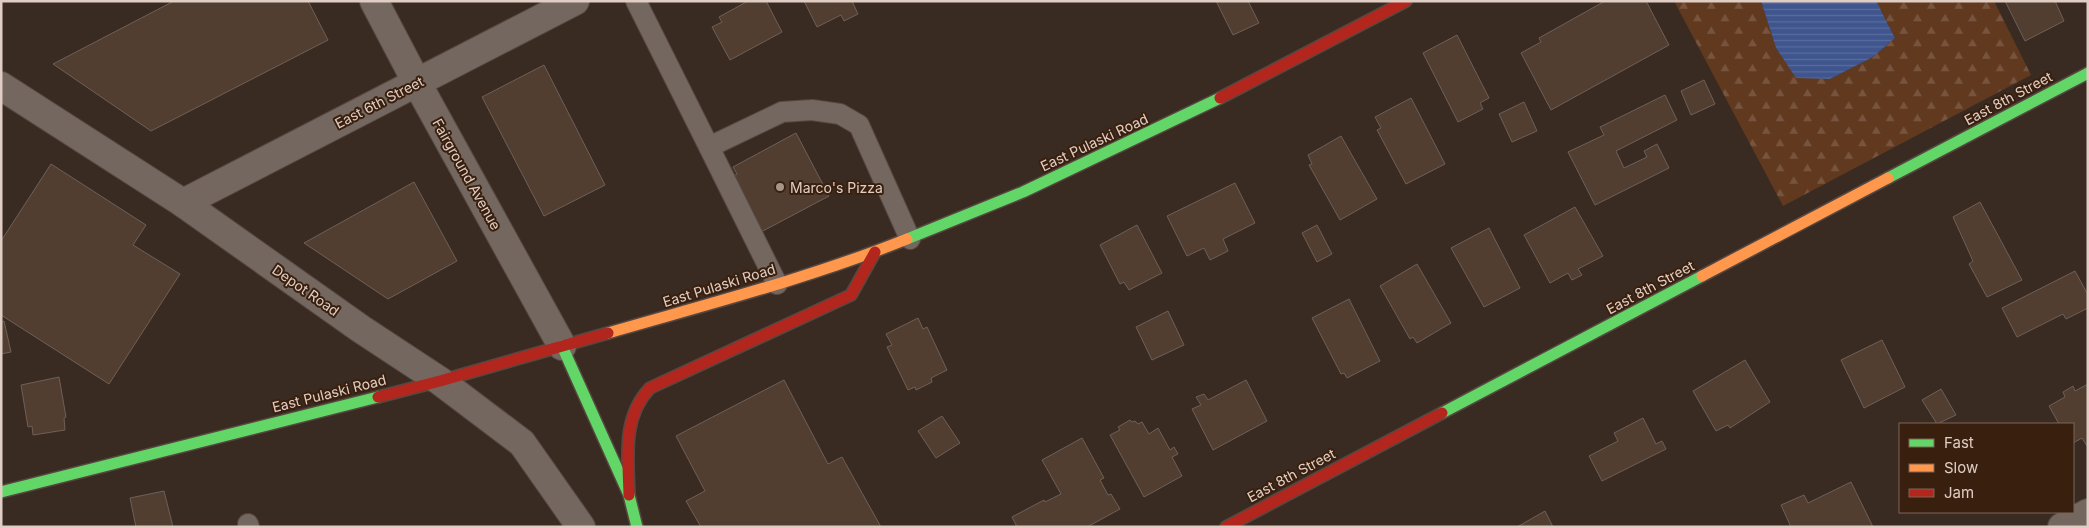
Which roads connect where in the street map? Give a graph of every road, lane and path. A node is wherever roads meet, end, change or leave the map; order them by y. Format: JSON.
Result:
{"nodes":[{"id":1,"x":374,"y":1,"type":"edge"},
{"id":2,"x":576,"y":1,"type":"edge"},
{"id":3,"x":636,"y":1,"type":"edge"},
{"id":4,"x":1406,"y":1,"type":"edge"},
{"id":5,"x":2088,"y":74,"type":"edge"},
{"id":6,"x":417,"y":82,"type":"junction"},
{"id":7,"x":1,"y":86,"type":"edge"},
{"id":8,"x":708,"y":147,"type":"junction"},
{"id":9,"x":183,"y":203,"type":"junction"},
{"id":10,"x":910,"y":238,"type":"junction"},
{"id":11,"x":875,"y":252,"type":"junction"},
{"id":12,"x":776,"y":284,"type":"junction"},
{"id":13,"x":562,"y":346,"type":"junction"},
{"id":14,"x":440,"y":381,"type":"junction"},
{"id":15,"x":1,"y":492,"type":"edge"},
{"id":16,"x":629,"y":495,"type":"junction"},
{"id":17,"x":2088,"y":513,"type":"edge"},
{"id":18,"x":581,"y":527,"type":"edge"},
{"id":19,"x":637,"y":527,"type":"edge"},
{"id":20,"x":1226,"y":527,"type":"edge"},
{"id":21,"x":2062,"y":527,"type":"edge"}],
"edges":[{"from":1,"to":6,"type":"street","name":"Fairground Avenue"},
{"from":2,"to":6,"type":"street","name":"East 6th Street"},
{"from":3,"to":8,"type":"lane"},
{"from":4,"to":10,"type":"main road","name":"East Pulaski Road"},
{"from":5,"to":20,"type":"main road","name":"East 8th Street"},
{"from":6,"to":9,"type":"street","name":"East 6th Street"},
{"from":6,"to":13,"type":"street","name":"Fairground Avenue"},
{"from":7,"to":9,"type":"street","name":"Depot Road"},
{"from":8,"to":10,"type":"lane"},
{"from":8,"to":12,"type":"lane"},
{"from":9,"to":14,"type":"street","name":"Depot Road"},
{"from":10,"to":11,"type":"main road","name":"East Pulaski Road"},
{"from":11,"to":12,"type":"main road","name":"East Pulaski Road"},
{"from":11,"to":16,"type":"main road"},
{"from":12,"to":13,"type":"main road","name":"East Pulaski Road"},
{"from":13,"to":14,"type":"main road","name":"East Pulaski Road"},
{"from":13,"to":16,"type":"main road"},
{"from":14,"to":15,"type":"main road","name":"East Pulaski Road"},
{"from":14,"to":18,"type":"street","name":"Depot Road"},
{"from":16,"to":19,"type":"main road"},
{"from":17,"to":21,"type":"street"}]}
